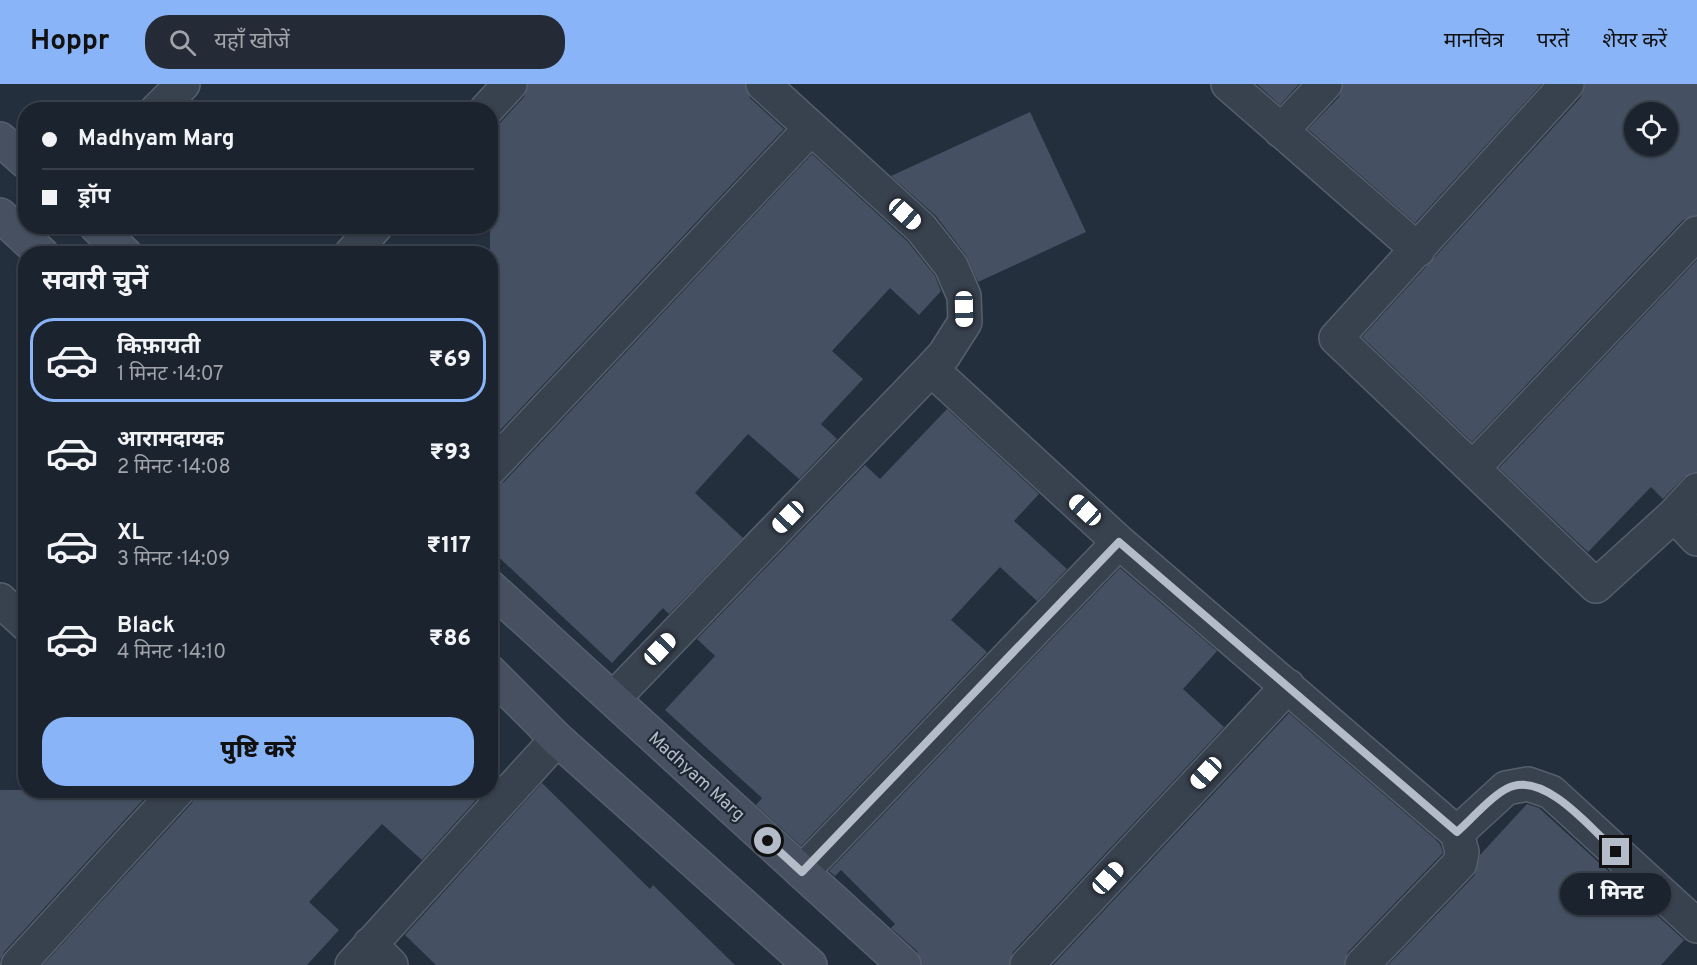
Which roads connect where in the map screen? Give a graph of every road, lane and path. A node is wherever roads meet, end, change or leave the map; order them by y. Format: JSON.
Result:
{"nodes":[{"id":1,"x":183,"y":84,"type":"edge"},
{"id":2,"x":510,"y":84,"type":"edge"},
{"id":3,"x":763,"y":84,"type":"edge"},
{"id":4,"x":1228,"y":84,"type":"edge"},
{"id":5,"x":1325,"y":84,"type":"edge"},
{"id":6,"x":1567,"y":84,"type":"edge"},
{"id":7,"x":165,"y":102,"type":"edge"},
{"id":8,"x":493,"y":102,"type":"edge"},
{"id":9,"x":811,"y":128,"type":"junction"},
{"id":10,"x":1281,"y":131,"type":"junction"},
{"id":11,"x":0,"y":139,"type":"edge"},
{"id":12,"x":18,"y":155,"type":"edge"},
{"id":13,"x":0,"y":215,"type":"edge"},
{"id":14,"x":18,"y":232,"type":"edge"},
{"id":15,"x":1697,"y":233,"type":"edge"},
{"id":16,"x":20,"y":234,"type":"edge"},
{"id":17,"x":105,"y":234,"type":"edge"},
{"id":18,"x":369,"y":234,"type":"edge"},
{"id":19,"x":33,"y":246,"type":"edge"},
{"id":20,"x":117,"y":246,"type":"edge"},
{"id":21,"x":358,"y":246,"type":"edge"},
{"id":22,"x":1418,"y":250,"type":"junction"},
{"id":23,"x":931,"y":369,"type":"junction"},
{"id":24,"x":498,"y":461,"type":"edge"},
{"id":25,"x":1473,"y":468,"type":"junction"},
{"id":26,"x":1697,"y":490,"type":"edge"},
{"id":27,"x":1674,"y":515,"type":"junction"},
{"id":28,"x":1697,"y":538,"type":"edge"},
{"id":29,"x":1119,"y":542,"type":"junction"},
{"id":30,"x":498,"y":594,"type":"edge"},
{"id":31,"x":498,"y":680,"type":"edge"},
{"id":32,"x":1288,"y":686,"type":"junction"},
{"id":33,"x":613,"y":699,"type":"junction"},
{"id":34,"x":557,"y":739,"type":"junction"},
{"id":35,"x":171,"y":798,"type":"edge"},
{"id":36,"x":1457,"y":832,"type":"junction"},
{"id":37,"x":802,"y":872,"type":"junction"},
{"id":38,"x":1697,"y":926,"type":"edge"},
{"id":39,"x":371,"y":958,"type":"edge"},
{"id":40,"x":18,"y":965,"type":"edge"},
{"id":41,"x":810,"y":965,"type":"edge"},
{"id":42,"x":904,"y":965,"type":"edge"},
{"id":43,"x":1027,"y":965,"type":"edge"},
{"id":44,"x":1362,"y":965,"type":"edge"}],
"edges":[{"from":1,"to":7,"type":"street"},
{"from":2,"to":8,"type":"street"},
{"from":3,"to":9,"type":"street"},
{"from":4,"to":10,"type":"street"},
{"from":5,"to":10,"type":"street"},
{"from":6,"to":22,"type":"street"},
{"from":9,"to":23,"type":"street"},
{"from":9,"to":24,"type":"street"},
{"from":10,"to":22,"type":"street"},
{"from":11,"to":12,"type":"street"},
{"from":13,"to":14,"type":"street"},
{"from":15,"to":25,"type":"street"},
{"from":16,"to":19,"type":"street"},
{"from":17,"to":20,"type":"street"},
{"from":18,"to":21,"type":"street"},
{"from":22,"to":25,"type":"street"},
{"from":23,"to":29,"type":"street"},
{"from":23,"to":33,"type":"street"},
{"from":25,"to":27,"type":"street"},
{"from":26,"to":27,"type":"street"},
{"from":27,"to":28,"type":"street"},
{"from":29,"to":32,"type":"street"},
{"from":29,"to":37,"type":"street"},
{"from":30,"to":33,"type":"street","name":"Madhyam Marg"},
{"from":31,"to":34,"type":"street"},
{"from":32,"to":36,"type":"street"},
{"from":32,"to":43,"type":"street"},
{"from":33,"to":37,"type":"street","name":"Madhyam Marg"},
{"from":34,"to":39,"type":"street"},
{"from":34,"to":41,"type":"street"},
{"from":35,"to":40,"type":"street"},
{"from":36,"to":38,"type":"street"},
{"from":36,"to":44,"type":"street"},
{"from":37,"to":42,"type":"street","name":"Madhyam Marg"}]}
